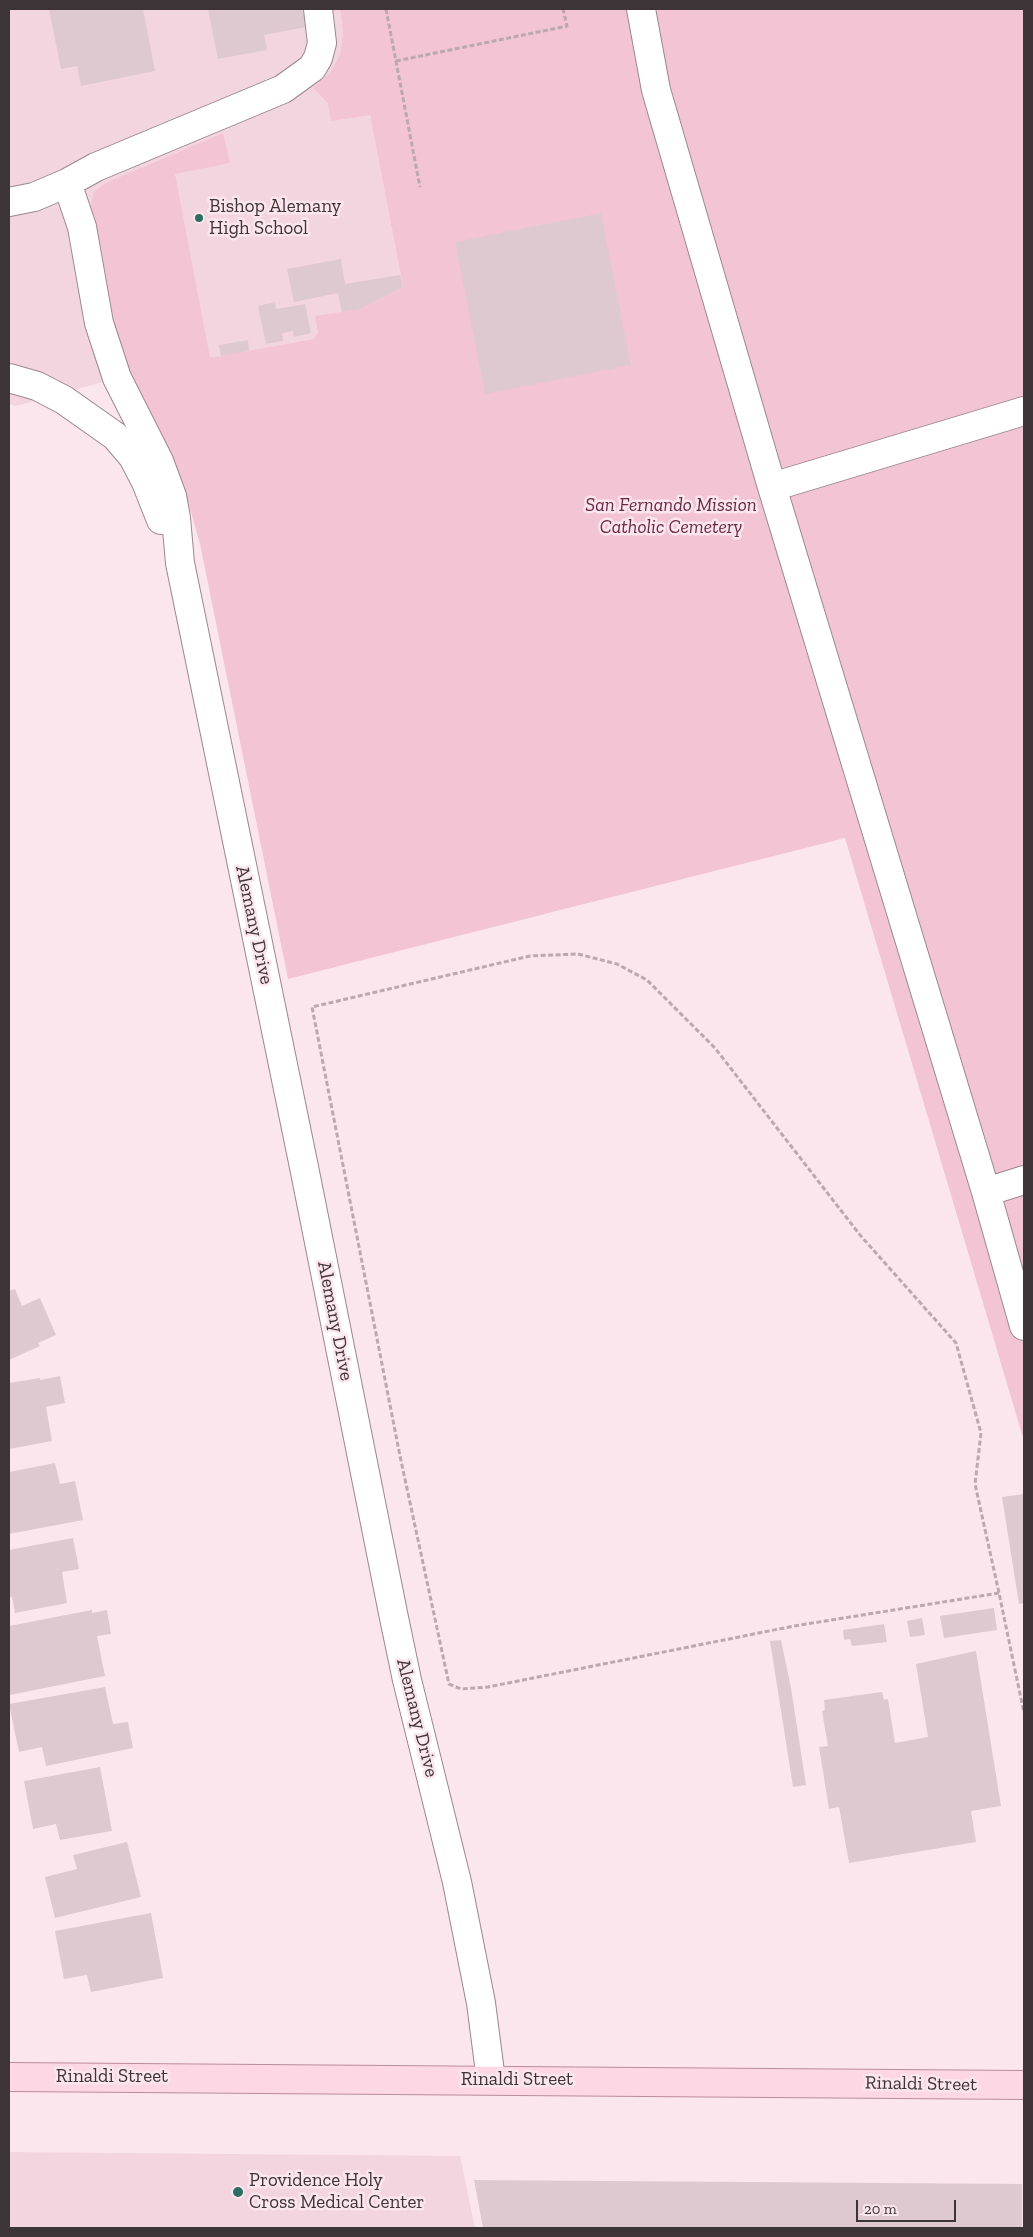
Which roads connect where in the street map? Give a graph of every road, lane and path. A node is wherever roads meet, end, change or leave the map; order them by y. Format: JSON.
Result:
{"nodes":[{"id":1,"x":318,"y":9,"type":"edge"},
{"id":2,"x":386,"y":9,"type":"edge"},
{"id":3,"x":563,"y":9,"type":"edge"},
{"id":4,"x":641,"y":9,"type":"edge"},
{"id":5,"x":396,"y":61,"type":"junction"},
{"id":6,"x":66,"y":183,"type":"junction"},
{"id":7,"x":420,"y":187,"type":"dead end"},
{"id":8,"x":9,"y":202,"type":"edge"},
{"id":9,"x":9,"y":378,"type":"edge"},
{"id":10,"x":1024,"y":411,"type":"edge"},
{"id":11,"x":772,"y":487,"type":"junction"},
{"id":12,"x":180,"y":562,"type":"junction"},
{"id":13,"x":1024,"y":1180,"type":"edge"},
{"id":14,"x":986,"y":1192,"type":"junction"},
{"id":15,"x":1024,"y":1326,"type":"edge"},
{"id":16,"x":999,"y":1593,"type":"junction"},
{"id":17,"x":1024,"y":1713,"type":"edge"},
{"id":18,"x":9,"y":2077,"type":"edge"},
{"id":19,"x":491,"y":2080,"type":"junction"},
{"id":20,"x":1024,"y":2085,"type":"edge"}],
"edges":[{"from":1,"to":6,"type":"street"},
{"from":2,"to":5,"type":"path"},
{"from":3,"to":5,"type":"path"},
{"from":4,"to":11,"type":"street"},
{"from":5,"to":7,"type":"path"},
{"from":6,"to":8,"type":"street"},
{"from":6,"to":12,"type":"street"},
{"from":9,"to":12,"type":"street"},
{"from":10,"to":11,"type":"street"},
{"from":11,"to":14,"type":"street"},
{"from":12,"to":19,"type":"street","name":"Alemany Drive"},
{"from":13,"to":14,"type":"street"},
{"from":14,"to":15,"type":"street"},
{"from":16,"to":16,"type":"path"},
{"from":16,"to":17,"type":"path"},
{"from":18,"to":19,"type":"main road","name":"Rinaldi Street"},
{"from":19,"to":20,"type":"main road","name":"Rinaldi Street"}]}
